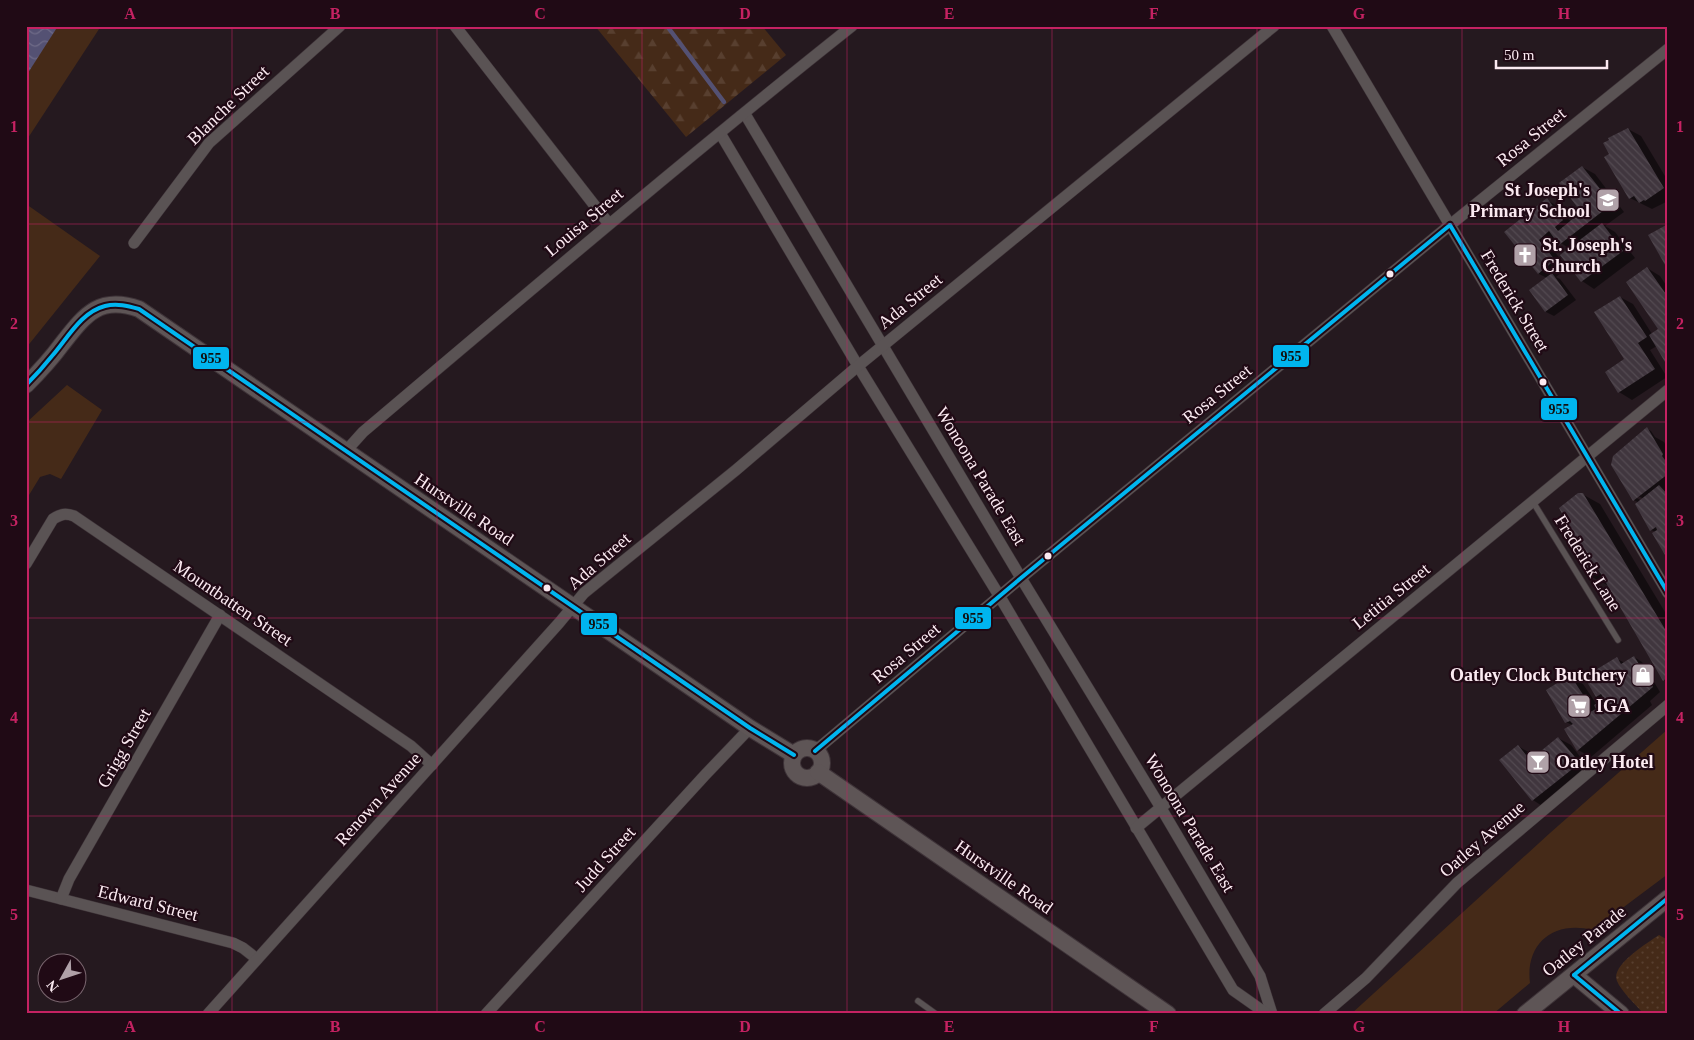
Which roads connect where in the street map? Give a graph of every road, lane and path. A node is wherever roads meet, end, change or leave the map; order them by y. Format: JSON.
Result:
{"nodes":[{"id":1,"x":340,"y":26,"type":"edge"},
{"id":2,"x":455,"y":26,"type":"edge"},
{"id":3,"x":852,"y":26,"type":"edge"},
{"id":4,"x":1274,"y":26,"type":"edge"},
{"id":5,"x":1332,"y":26,"type":"edge"},
{"id":6,"x":1668,"y":49,"type":"edge"},
{"id":7,"x":745,"y":114,"type":"junction"},
{"id":8,"x":720,"y":133,"type":"junction"},
{"id":9,"x":608,"y":224,"type":"junction"},
{"id":10,"x":1450,"y":225,"type":"junction"},
{"id":11,"x":134,"y":243,"type":"dead end"},
{"id":12,"x":883,"y":346,"type":"junction"},
{"id":13,"x":858,"y":366,"type":"junction"},
{"id":14,"x":26,"y":386,"type":"edge"},
{"id":15,"x":1668,"y":390,"type":"edge"},
{"id":16,"x":345,"y":452,"type":"junction"},
{"id":17,"x":1587,"y":456,"type":"junction"},
{"id":18,"x":1533,"y":502,"type":"junction"},
{"id":19,"x":26,"y":564,"type":"edge"},
{"id":20,"x":1021,"y":578,"type":"junction"},
{"id":21,"x":1668,"y":593,"type":"edge"},
{"id":22,"x":1000,"y":597,"type":"junction"},
{"id":23,"x":573,"y":607,"type":"junction"},
{"id":24,"x":220,"y":615,"type":"junction"},
{"id":25,"x":1618,"y":640,"type":"dead end"},
{"id":26,"x":1668,"y":704,"type":"edge"},
{"id":27,"x":750,"y":728,"type":"junction"},
{"id":28,"x":815,"y":751,"type":"junction"},
{"id":29,"x":794,"y":755,"type":"junction"},
{"id":30,"x":432,"y":765,"type":"junction"},
{"id":31,"x":818,"y":772,"type":"junction"},
{"id":32,"x":1161,"y":808,"type":"junction"},
{"id":33,"x":1136,"y":828,"type":"junction"},
{"id":34,"x":26,"y":890,"type":"edge"},
{"id":35,"x":1668,"y":898,"type":"edge"},
{"id":36,"x":61,"y":899,"type":"junction"},
{"id":37,"x":258,"y":959,"type":"junction"},
{"id":38,"x":1574,"y":975,"type":"junction"},
{"id":39,"x":918,"y":1001,"type":"dead end"},
{"id":40,"x":1326,"y":1012,"type":"edge"},
{"id":41,"x":208,"y":1014,"type":"edge"},
{"id":42,"x":486,"y":1014,"type":"edge"},
{"id":43,"x":936,"y":1014,"type":"edge"},
{"id":44,"x":1168,"y":1014,"type":"edge"},
{"id":45,"x":1267,"y":1014,"type":"edge"},
{"id":46,"x":1272,"y":1014,"type":"edge"},
{"id":47,"x":1525,"y":1014,"type":"edge"},
{"id":48,"x":1621,"y":1014,"type":"edge"}],
"edges":[{"from":1,"to":11,"type":"street","name":"Blanche Street"},
{"from":2,"to":9,"type":"street"},
{"from":3,"to":7,"type":"street","name":"Louisa Street"},
{"from":4,"to":12,"type":"street","name":"Ada Street"},
{"from":5,"to":10,"type":"street","name":"Frederick Street"},
{"from":6,"to":10,"type":"street","name":"Rosa Street"},
{"from":7,"to":8,"type":"street","name":"Louisa Street"},
{"from":7,"to":12,"type":"street","name":"Wonoona Parade East"},
{"from":8,"to":9,"type":"street","name":"Louisa Street"},
{"from":8,"to":13,"type":"street"},
{"from":9,"to":16,"type":"street","name":"Louisa Street"},
{"from":10,"to":17,"type":"street","name":"Frederick Street"},
{"from":10,"to":20,"type":"street","name":"Rosa Street"},
{"from":12,"to":13,"type":"street","name":"Ada Street"},
{"from":12,"to":20,"type":"street","name":"Wonoona Parade East"},
{"from":13,"to":22,"type":"street"},
{"from":13,"to":23,"type":"street","name":"Ada Street"},
{"from":14,"to":16,"type":"main road","name":"Hurstville Road"},
{"from":15,"to":17,"type":"street","name":"Letitia Street"},
{"from":16,"to":23,"type":"main road","name":"Hurstville Road"},
{"from":17,"to":18,"type":"street","name":"Letitia Street"},
{"from":17,"to":21,"type":"street","name":"Frederick Street"},
{"from":18,"to":25,"type":"lane","name":"Frederick Lane"},
{"from":18,"to":32,"type":"street","name":"Letitia Street"},
{"from":19,"to":24,"type":"street","name":"Mountbatten Street"},
{"from":20,"to":22,"type":"street","name":"Rosa Street"},
{"from":20,"to":32,"type":"street","name":"Wonoona Parade East"},
{"from":22,"to":28,"type":"street","name":"Rosa Street"},
{"from":22,"to":33,"type":"street"},
{"from":23,"to":27,"type":"main road","name":"Hurstville Road"},
{"from":23,"to":30,"type":"street","name":"Renown Avenue"},
{"from":24,"to":30,"type":"street","name":"Mountbatten Street"},
{"from":24,"to":36,"type":"street","name":"Grigg Street"},
{"from":26,"to":40,"type":"street","name":"Oatley Avenue"},
{"from":27,"to":29,"type":"main road","name":"Hurstville Road"},
{"from":27,"to":42,"type":"street","name":"Judd Street"},
{"from":28,"to":29,"type":"main road"},
{"from":28,"to":31,"type":"main road"},
{"from":29,"to":31,"type":"main road"},
{"from":30,"to":37,"type":"street","name":"Renown Avenue"},
{"from":31,"to":44,"type":"main road","name":"Hurstville Road"},
{"from":32,"to":33,"type":"street","name":"Letitia Street"},
{"from":32,"to":46,"type":"street","name":"Wonoona Parade East"},
{"from":33,"to":45,"type":"street"},
{"from":34,"to":36,"type":"street","name":"Edward Street"},
{"from":35,"to":38,"type":"main road","name":"Oatley Parade"},
{"from":36,"to":37,"type":"street","name":"Edward Street"},
{"from":37,"to":41,"type":"street","name":"Renown Avenue"},
{"from":38,"to":47,"type":"main road","name":"Oatley Parade"},
{"from":38,"to":48,"type":"main road"},
{"from":39,"to":43,"type":"lane"}]}
